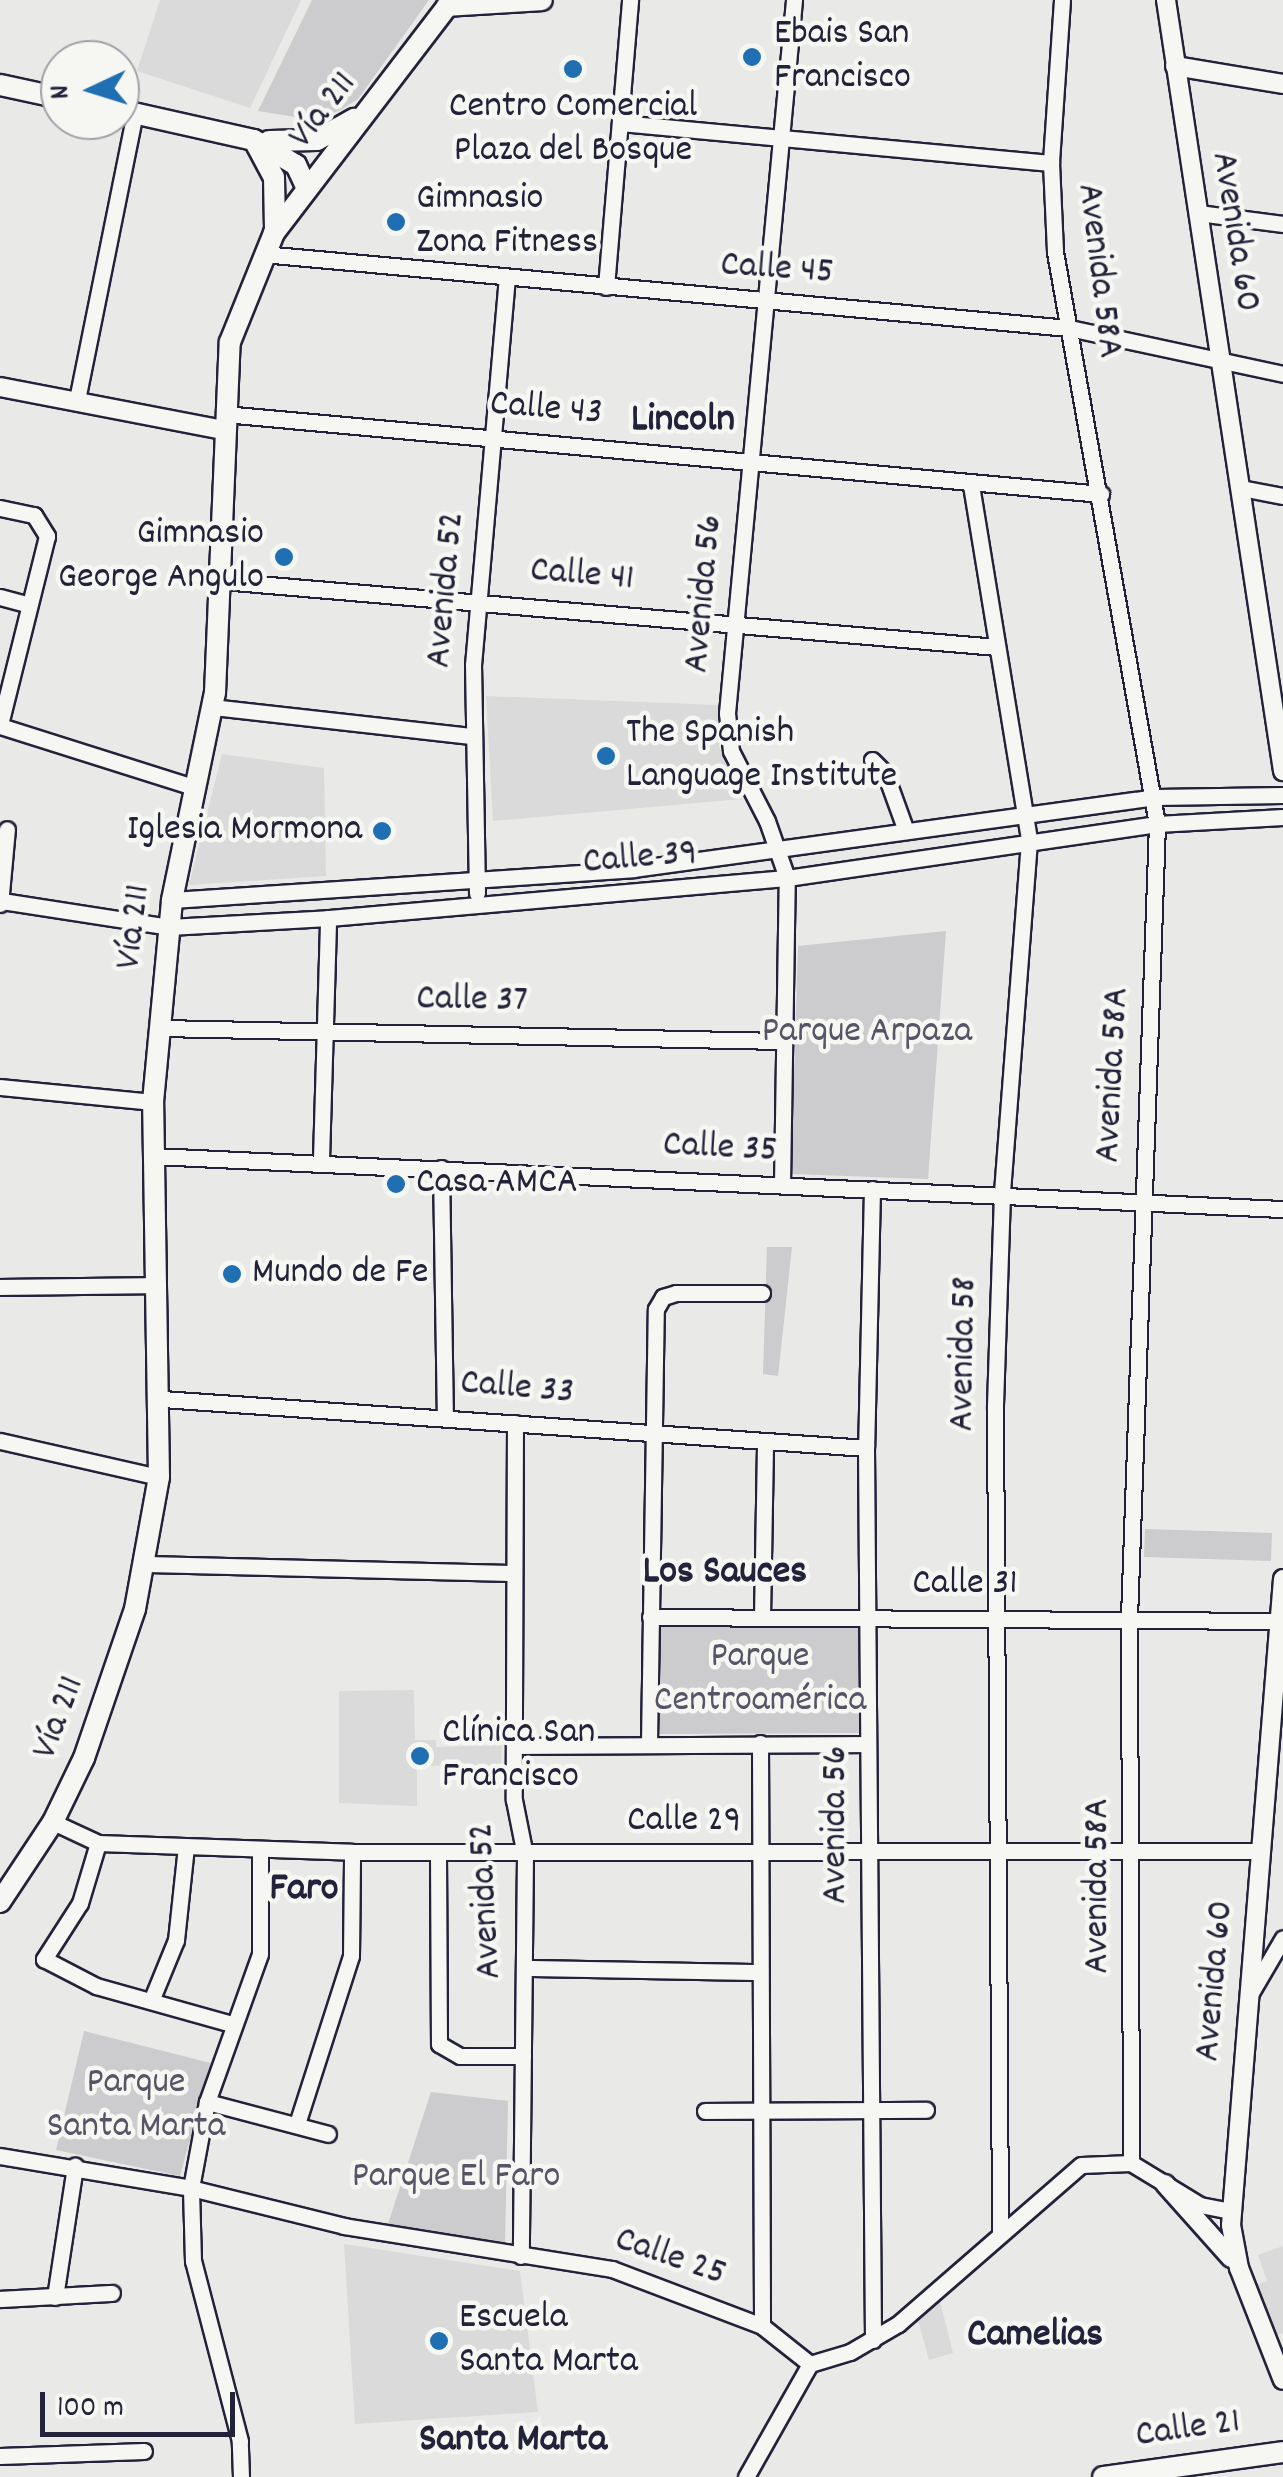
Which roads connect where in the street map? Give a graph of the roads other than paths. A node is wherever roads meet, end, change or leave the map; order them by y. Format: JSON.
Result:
{"nodes":[{"id":1,"x":542,"y":0,"type":"edge"},
{"id":2,"x":630,"y":0,"type":"edge"},
{"id":3,"x":794,"y":0,"type":"edge"},
{"id":4,"x":1062,"y":0,"type":"edge"},
{"id":5,"x":1166,"y":0,"type":"edge"},
{"id":6,"x":514,"y":2,"type":"edge"},
{"id":7,"x":449,"y":3,"type":"edge"},
{"id":8,"x":431,"y":29,"type":"junction"},
{"id":9,"x":1175,"y":66,"type":"junction"},
{"id":10,"x":1283,"y":84,"type":"edge"},
{"id":11,"x":1,"y":90,"type":"edge"},
{"id":12,"x":40,"y":95,"type":"edge"},
{"id":13,"x":376,"y":103,"type":"junction"},
{"id":14,"x":140,"y":114,"type":"edge"},
{"id":15,"x":620,"y":123,"type":"junction"},
{"id":16,"x":779,"y":137,"type":"junction"},
{"id":17,"x":123,"y":140,"type":"edge"},
{"id":18,"x":254,"y":140,"type":"junction"},
{"id":19,"x":1051,"y":162,"type":"junction"},
{"id":20,"x":306,"y":190,"type":"junction"},
{"id":21,"x":1198,"y":213,"type":"junction"},
{"id":22,"x":1283,"y":224,"type":"edge"},
{"id":23,"x":274,"y":233,"type":"junction"},
{"id":24,"x":263,"y":254,"type":"junction"},
{"id":25,"x":507,"y":279,"type":"junction"},
{"id":26,"x":606,"y":288,"type":"junction"},
{"id":27,"x":767,"y":304,"type":"junction"},
{"id":28,"x":1069,"y":328,"type":"junction"},
{"id":29,"x":1221,"y":361,"type":"junction"},
{"id":30,"x":1283,"y":374,"type":"edge"},
{"id":31,"x":0,"y":387,"type":"edge"},
{"id":32,"x":78,"y":400,"type":"junction"},
{"id":33,"x":224,"y":422,"type":"junction"},
{"id":34,"x":493,"y":437,"type":"junction"},
{"id":35,"x":750,"y":461,"type":"junction"},
{"id":36,"x":971,"y":485,"type":"junction"},
{"id":37,"x":1241,"y":488,"type":"junction"},
{"id":38,"x":1100,"y":494,"type":"junction"},
{"id":39,"x":1283,"y":496,"type":"edge"},
{"id":40,"x":0,"y":508,"type":"edge"},
{"id":41,"x":222,"y":581,"type":"junction"},
{"id":42,"x":0,"y":598,"type":"edge"},
{"id":43,"x":476,"y":599,"type":"junction"},
{"id":44,"x":27,"y":604,"type":"junction"},
{"id":45,"x":734,"y":622,"type":"junction"},
{"id":46,"x":996,"y":647,"type":"junction"},
{"id":47,"x":1276,"y":664,"type":"edge"},
{"id":48,"x":212,"y":707,"type":"junction"},
{"id":49,"x":0,"y":725,"type":"edge"},
{"id":50,"x":472,"y":736,"type":"junction"},
{"id":51,"x":872,"y":760,"type":"dead end"},
{"id":52,"x":1283,"y":771,"type":"edge"},
{"id":53,"x":194,"y":787,"type":"junction"},
{"id":54,"x":1283,"y":795,"type":"edge"},
{"id":55,"x":1156,"y":797,"type":"junction"},
{"id":56,"x":1025,"y":814,"type":"junction"},
{"id":57,"x":1283,"y":817,"type":"edge"},
{"id":58,"x":1158,"y":824,"type":"junction"},
{"id":59,"x":7,"y":829,"type":"dead end"},
{"id":60,"x":906,"y":832,"type":"junction"},
{"id":61,"x":1029,"y":841,"type":"junction"},
{"id":62,"x":779,"y":852,"type":"junction"},
{"id":63,"x":787,"y":878,"type":"junction"},
{"id":64,"x":476,"y":883,"type":"junction"},
{"id":65,"x":172,"y":900,"type":"junction"},
{"id":66,"x":1,"y":903,"type":"edge"},
{"id":67,"x":478,"y":907,"type":"junction"},
{"id":68,"x":328,"y":918,"type":"junction"},
{"id":69,"x":169,"y":927,"type":"junction"},
{"id":70,"x":160,"y":1028,"type":"junction"},
{"id":71,"x":326,"y":1030,"type":"junction"},
{"id":72,"x":783,"y":1041,"type":"junction"},
{"id":73,"x":0,"y":1087,"type":"edge"},
{"id":74,"x":153,"y":1102,"type":"junction"},
{"id":75,"x":153,"y":1156,"type":"junction"},
{"id":76,"x":321,"y":1159,"type":"junction"},
{"id":77,"x":441,"y":1168,"type":"junction"},
{"id":78,"x":782,"y":1184,"type":"junction"},
{"id":79,"x":872,"y":1190,"type":"junction"},
{"id":80,"x":1002,"y":1194,"type":"junction"},
{"id":81,"x":1141,"y":1204,"type":"junction"},
{"id":82,"x":1283,"y":1209,"type":"edge"},
{"id":83,"x":158,"y":1285,"type":"junction"},
{"id":84,"x":0,"y":1287,"type":"edge"},
{"id":85,"x":762,"y":1293,"type":"dead end"},
{"id":86,"x":162,"y":1399,"type":"junction"},
{"id":87,"x":445,"y":1416,"type":"junction"},
{"id":88,"x":515,"y":1423,"type":"junction"},
{"id":89,"x":652,"y":1433,"type":"junction"},
{"id":90,"x":0,"y":1441,"type":"edge"},
{"id":91,"x":766,"y":1441,"type":"junction"},
{"id":92,"x":866,"y":1448,"type":"junction"},
{"id":93,"x":159,"y":1477,"type":"junction"},
{"id":94,"x":145,"y":1564,"type":"junction"},
{"id":95,"x":514,"y":1573,"type":"junction"},
{"id":96,"x":1283,"y":1579,"type":"edge"},
{"id":97,"x":650,"y":1617,"type":"junction"},
{"id":98,"x":762,"y":1618,"type":"junction"},
{"id":99,"x":870,"y":1618,"type":"junction"},
{"id":100,"x":997,"y":1618,"type":"junction"},
{"id":101,"x":1129,"y":1619,"type":"junction"},
{"id":102,"x":1279,"y":1621,"type":"junction"},
{"id":103,"x":649,"y":1743,"type":"junction"},
{"id":104,"x":760,"y":1744,"type":"junction"},
{"id":105,"x":868,"y":1744,"type":"junction"},
{"id":106,"x":515,"y":1746,"type":"junction"},
{"id":107,"x":53,"y":1822,"type":"junction"},
{"id":108,"x":98,"y":1843,"type":"junction"},
{"id":109,"x":186,"y":1847,"type":"junction"},
{"id":110,"x":260,"y":1849,"type":"junction"},
{"id":111,"x":1259,"y":1851,"type":"junction"},
{"id":112,"x":352,"y":1852,"type":"junction"},
{"id":113,"x":869,"y":1853,"type":"junction"},
{"id":114,"x":438,"y":1854,"type":"junction"},
{"id":115,"x":526,"y":1854,"type":"junction"},
{"id":116,"x":1132,"y":1854,"type":"junction"},
{"id":117,"x":762,"y":1855,"type":"junction"},
{"id":118,"x":1000,"y":1855,"type":"junction"},
{"id":119,"x":0,"y":1902,"type":"edge"},
{"id":120,"x":1283,"y":1938,"type":"edge"},
{"id":121,"x":526,"y":1968,"type":"junction"},
{"id":122,"x":760,"y":1972,"type":"junction"},
{"id":123,"x":151,"y":2001,"type":"junction"},
{"id":124,"x":1246,"y":2003,"type":"junction"},
{"id":125,"x":232,"y":2024,"type":"junction"},
{"id":126,"x":524,"y":2056,"type":"junction"},
{"id":127,"x":207,"y":2102,"type":"junction"},
{"id":128,"x":873,"y":2109,"type":"junction"},
{"id":129,"x":760,"y":2110,"type":"junction"},
{"id":130,"x":926,"y":2110,"type":"dead end"},
{"id":131,"x":705,"y":2111,"type":"dead end"},
{"id":132,"x":297,"y":2124,"type":"junction"},
{"id":133,"x":328,"y":2134,"type":"dead end"},
{"id":134,"x":0,"y":2156,"type":"edge"},
{"id":135,"x":1131,"y":2162,"type":"junction"},
{"id":136,"x":75,"y":2166,"type":"junction"},
{"id":137,"x":1165,"y":2184,"type":"junction"},
{"id":138,"x":191,"y":2188,"type":"junction"},
{"id":139,"x":1231,"y":2211,"type":"junction"},
{"id":140,"x":1000,"y":2231,"type":"junction"},
{"id":141,"x":521,"y":2256,"type":"junction"},
{"id":142,"x":1238,"y":2268,"type":"junction"},
{"id":143,"x":112,"y":2293,"type":"dead end"},
{"id":144,"x":55,"y":2297,"type":"junction"},
{"id":145,"x":0,"y":2299,"type":"edge"},
{"id":146,"x":762,"y":2326,"type":"junction"},
{"id":147,"x":873,"y":2340,"type":"junction"},
{"id":148,"x":810,"y":2364,"type":"junction"},
{"id":149,"x":1283,"y":2380,"type":"edge"},
{"id":150,"x":144,"y":2451,"type":"dead end"},
{"id":151,"x":1283,"y":2452,"type":"edge"},
{"id":152,"x":0,"y":2456,"type":"edge"},
{"id":153,"x":1186,"y":2471,"type":"edge"},
{"id":154,"x":241,"y":2477,"type":"edge"},
{"id":155,"x":746,"y":2477,"type":"edge"},
{"id":156,"x":1103,"y":2477,"type":"edge"}],
"edges":[{"from":1,"to":6,"type":"main road"},
{"from":2,"to":15,"type":"street"},
{"from":3,"to":16,"type":"street","name":"Avenida 56"},
{"from":4,"to":19,"type":"street","name":"Avenida 58A"},
{"from":5,"to":9,"type":"street","name":"Avenida 60"},
{"from":6,"to":7,"type":"main road"},
{"from":6,"to":8,"type":"main road"},
{"from":7,"to":8,"type":"main road","name":"Vía 211"},
{"from":8,"to":13,"type":"main road","name":"Vía 211"},
{"from":9,"to":10,"type":"street"},
{"from":9,"to":21,"type":"street","name":"Avenida 60"},
{"from":11,"to":12,"type":"main road"},
{"from":13,"to":18,"type":"main road"},
{"from":13,"to":20,"type":"main road","name":"Vía 211"},
{"from":14,"to":18,"type":"main road"},
{"from":15,"to":16,"type":"street"},
{"from":15,"to":26,"type":"street"},
{"from":16,"to":19,"type":"street"},
{"from":16,"to":27,"type":"street","name":"Avenida 56"},
{"from":17,"to":32,"type":"street"},
{"from":18,"to":20,"type":"main road"},
{"from":18,"to":23,"type":"main road"},
{"from":19,"to":28,"type":"street","name":"Avenida 58A"},
{"from":20,"to":23,"type":"main road","name":"Vía 211"},
{"from":21,"to":22,"type":"street"},
{"from":21,"to":29,"type":"street","name":"Avenida 60"},
{"from":23,"to":24,"type":"main road","name":"Vía 211"},
{"from":24,"to":25,"type":"street","name":"Calle 45"},
{"from":24,"to":33,"type":"main road","name":"Vía 211"},
{"from":25,"to":26,"type":"street","name":"Calle 45"},
{"from":25,"to":34,"type":"street","name":"Avenida 52"},
{"from":26,"to":27,"type":"street","name":"Calle 45"},
{"from":27,"to":28,"type":"street","name":"Calle 45"},
{"from":27,"to":35,"type":"street","name":"Avenida 56"},
{"from":28,"to":29,"type":"street","name":"Calle 45"},
{"from":28,"to":38,"type":"street","name":"Avenida 58A"},
{"from":29,"to":30,"type":"street","name":"Calle 45"},
{"from":29,"to":37,"type":"street","name":"Avenida 60"},
{"from":31,"to":32,"type":"street","name":"Calle 43"},
{"from":32,"to":33,"type":"street","name":"Calle 43"},
{"from":33,"to":34,"type":"street","name":"Calle 43"},
{"from":33,"to":41,"type":"main road","name":"Vía 211"},
{"from":34,"to":35,"type":"street","name":"Calle 43"},
{"from":34,"to":43,"type":"street","name":"Avenida 52"},
{"from":35,"to":36,"type":"street","name":"Calle 43"},
{"from":35,"to":45,"type":"street","name":"Avenida 56"},
{"from":36,"to":38,"type":"street","name":"Calle 43"},
{"from":36,"to":46,"type":"street","name":"Avenida 58"},
{"from":37,"to":39,"type":"street"},
{"from":37,"to":47,"type":"street","name":"Avenida 60"},
{"from":38,"to":55,"type":"street","name":"Avenida 58A"},
{"from":40,"to":44,"type":"street"},
{"from":41,"to":43,"type":"street","name":"Calle 41"},
{"from":41,"to":48,"type":"main road","name":"Vía 211"},
{"from":42,"to":44,"type":"street"},
{"from":43,"to":45,"type":"street","name":"Calle 41"},
{"from":43,"to":50,"type":"street","name":"Avenida 52"},
{"from":44,"to":49,"type":"street"},
{"from":45,"to":46,"type":"street","name":"Calle 41"},
{"from":45,"to":62,"type":"street","name":"Avenida 56"},
{"from":46,"to":56,"type":"street","name":"Avenida 58"},
{"from":47,"to":52,"type":"street","name":"Avenida 60"},
{"from":48,"to":50,"type":"street"},
{"from":48,"to":53,"type":"main road","name":"Vía 211"},
{"from":49,"to":53,"type":"street"},
{"from":50,"to":64,"type":"street","name":"Avenida 52"},
{"from":51,"to":60,"type":"street"},
{"from":53,"to":65,"type":"main road","name":"Vía 211"},
{"from":54,"to":55,"type":"street","name":"Calle 39"},
{"from":55,"to":56,"type":"street","name":"Calle 39"},
{"from":55,"to":58,"type":"street","name":"Avenida 58A"},
{"from":56,"to":60,"type":"street","name":"Calle 39"},
{"from":56,"to":61,"type":"street","name":"Avenida 58"},
{"from":57,"to":58,"type":"street","name":"Calle 39"},
{"from":58,"to":61,"type":"street","name":"Calle 39"},
{"from":58,"to":81,"type":"street","name":"Avenida 58A"},
{"from":59,"to":66,"type":"street"},
{"from":60,"to":62,"type":"street","name":"Calle 39"},
{"from":61,"to":63,"type":"street","name":"Calle 39"},
{"from":61,"to":80,"type":"street","name":"Avenida 58"},
{"from":62,"to":63,"type":"street","name":"Avenida 56"},
{"from":62,"to":64,"type":"street","name":"Calle 39"},
{"from":63,"to":67,"type":"street","name":"Calle 39"},
{"from":63,"to":72,"type":"street","name":"Avenida 56"},
{"from":64,"to":65,"type":"street","name":"Calle 39"},
{"from":64,"to":67,"type":"street","name":"Avenida 52"},
{"from":65,"to":69,"type":"main road","name":"Vía 211"},
{"from":66,"to":69,"type":"street","name":"Calle 39"},
{"from":67,"to":68,"type":"street","name":"Calle 39"},
{"from":68,"to":69,"type":"street","name":"Calle 39"},
{"from":68,"to":71,"type":"street"},
{"from":69,"to":70,"type":"main road","name":"Vía 211"},
{"from":70,"to":71,"type":"street","name":"Calle 37"},
{"from":70,"to":74,"type":"main road","name":"Vía 211"},
{"from":71,"to":72,"type":"street","name":"Calle 37"},
{"from":71,"to":76,"type":"street"},
{"from":72,"to":78,"type":"street","name":"Avenida 56"},
{"from":73,"to":74,"type":"street"},
{"from":74,"to":75,"type":"main road","name":"Vía 211"},
{"from":75,"to":76,"type":"street","name":"Calle 35"},
{"from":75,"to":83,"type":"main road","name":"Vía 211"},
{"from":76,"to":77,"type":"street","name":"Calle 35"},
{"from":77,"to":78,"type":"street","name":"Calle 35"},
{"from":77,"to":87,"type":"street"},
{"from":78,"to":79,"type":"street","name":"Calle 35"},
{"from":79,"to":80,"type":"street","name":"Calle 35"},
{"from":79,"to":92,"type":"street","name":"Avenida 56"},
{"from":80,"to":81,"type":"street","name":"Calle 35"},
{"from":80,"to":100,"type":"street","name":"Avenida 58"},
{"from":81,"to":82,"type":"street","name":"Calle 35"},
{"from":81,"to":101,"type":"street","name":"Avenida 58A"},
{"from":83,"to":84,"type":"street"},
{"from":83,"to":86,"type":"main road","name":"Vía 211"},
{"from":85,"to":89,"type":"street"},
{"from":86,"to":87,"type":"street","name":"Calle 33"},
{"from":86,"to":93,"type":"main road","name":"Vía 211"},
{"from":87,"to":88,"type":"street","name":"Calle 33"},
{"from":88,"to":89,"type":"street","name":"Calle 33"},
{"from":88,"to":95,"type":"street","name":"Avenida 52"},
{"from":89,"to":91,"type":"street","name":"Calle 33"},
{"from":89,"to":97,"type":"street"},
{"from":90,"to":93,"type":"street"},
{"from":91,"to":92,"type":"street","name":"Calle 33"},
{"from":91,"to":98,"type":"street"},
{"from":92,"to":99,"type":"street","name":"Avenida 56"},
{"from":93,"to":94,"type":"main road","name":"Vía 211"},
{"from":94,"to":95,"type":"street"},
{"from":94,"to":107,"type":"main road","name":"Vía 211"},
{"from":95,"to":106,"type":"street","name":"Avenida 52"},
{"from":96,"to":102,"type":"street","name":"Avenida 60"},
{"from":97,"to":98,"type":"street","name":"Calle 31"},
{"from":97,"to":103,"type":"street"},
{"from":98,"to":99,"type":"street","name":"Calle 31"},
{"from":99,"to":100,"type":"street","name":"Calle 31"},
{"from":99,"to":105,"type":"street","name":"Avenida 56"},
{"from":100,"to":101,"type":"street","name":"Calle 31"},
{"from":100,"to":118,"type":"street","name":"Avenida 58"},
{"from":101,"to":102,"type":"street","name":"Calle 31"},
{"from":101,"to":116,"type":"street","name":"Avenida 58A"},
{"from":102,"to":111,"type":"street","name":"Avenida 60"},
{"from":103,"to":104,"type":"street"},
{"from":103,"to":106,"type":"street"},
{"from":104,"to":105,"type":"street"},
{"from":104,"to":117,"type":"street"},
{"from":105,"to":113,"type":"street","name":"Avenida 56"},
{"from":106,"to":115,"type":"street","name":"Avenida 52"},
{"from":107,"to":108,"type":"street","name":"Calle 29"},
{"from":107,"to":119,"type":"main road","name":"Vía 211"},
{"from":108,"to":109,"type":"street","name":"Calle 29"},
{"from":108,"to":123,"type":"street"},
{"from":109,"to":110,"type":"street","name":"Calle 29"},
{"from":109,"to":123,"type":"street"},
{"from":110,"to":112,"type":"street","name":"Calle 29"},
{"from":110,"to":125,"type":"street"},
{"from":111,"to":116,"type":"street","name":"Calle 29"},
{"from":111,"to":124,"type":"street","name":"Avenida 60"},
{"from":112,"to":114,"type":"street","name":"Calle 29"},
{"from":112,"to":132,"type":"street"},
{"from":113,"to":117,"type":"street","name":"Calle 29"},
{"from":113,"to":118,"type":"street","name":"Calle 29"},
{"from":113,"to":128,"type":"street","name":"Avenida 56"},
{"from":114,"to":115,"type":"street","name":"Calle 29"},
{"from":114,"to":126,"type":"street"},
{"from":115,"to":117,"type":"street","name":"Calle 29"},
{"from":115,"to":121,"type":"street","name":"Avenida 52"},
{"from":116,"to":118,"type":"street","name":"Calle 29"},
{"from":116,"to":135,"type":"street","name":"Avenida 58A"},
{"from":117,"to":122,"type":"street"},
{"from":118,"to":140,"type":"street","name":"Avenida 58"},
{"from":120,"to":124,"type":"street"},
{"from":121,"to":122,"type":"street"},
{"from":121,"to":126,"type":"street","name":"Avenida 52"},
{"from":122,"to":129,"type":"street"},
{"from":123,"to":125,"type":"street"},
{"from":124,"to":139,"type":"street","name":"Avenida 60"},
{"from":125,"to":127,"type":"street"},
{"from":126,"to":141,"type":"street","name":"Avenida 52"},
{"from":127,"to":132,"type":"street"},
{"from":127,"to":138,"type":"street"},
{"from":128,"to":129,"type":"street"},
{"from":128,"to":130,"type":"street"},
{"from":128,"to":147,"type":"street","name":"Avenida 56"},
{"from":129,"to":131,"type":"street"},
{"from":129,"to":146,"type":"street"},
{"from":132,"to":133,"type":"street"},
{"from":134,"to":136,"type":"street","name":"Calle 25"},
{"from":135,"to":137,"type":"street"},
{"from":135,"to":140,"type":"street"},
{"from":136,"to":138,"type":"street","name":"Calle 25"},
{"from":136,"to":144,"type":"street"},
{"from":137,"to":139,"type":"street"},
{"from":137,"to":142,"type":"street"},
{"from":138,"to":141,"type":"street","name":"Calle 25"},
{"from":138,"to":154,"type":"street"},
{"from":139,"to":142,"type":"street","name":"Avenida 60"},
{"from":140,"to":147,"type":"street"},
{"from":141,"to":146,"type":"street","name":"Calle 25"},
{"from":142,"to":149,"type":"street","name":"Avenida 60"},
{"from":143,"to":144,"type":"street"},
{"from":144,"to":145,"type":"street"},
{"from":146,"to":148,"type":"street","name":"Calle 25"},
{"from":147,"to":148,"type":"street"},
{"from":148,"to":155,"type":"street"},
{"from":150,"to":152,"type":"street"},
{"from":151,"to":153,"type":"main road","name":"Calle 21"},
{"from":153,"to":156,"type":"main road","name":"Calle 21"}]}
